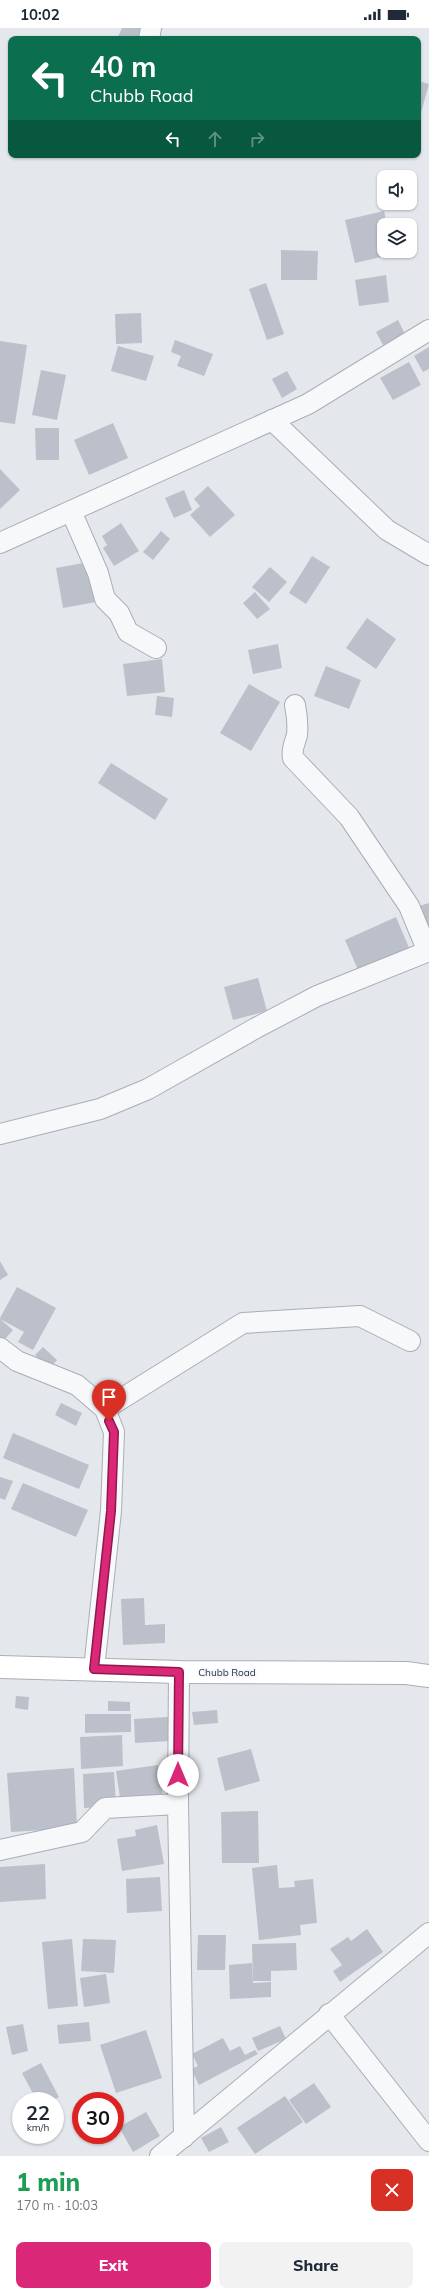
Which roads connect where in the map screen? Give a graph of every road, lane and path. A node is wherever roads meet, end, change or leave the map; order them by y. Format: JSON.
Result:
{"nodes":[{"id":1,"x":429,"y":330,"type":"edge"},
{"id":2,"x":272,"y":420,"type":"junction"},
{"id":3,"x":71,"y":511,"type":"junction"},
{"id":4,"x":0,"y":543,"type":"edge"},
{"id":5,"x":429,"y":555,"type":"edge"},
{"id":6,"x":156,"y":648,"type":"dead end"},
{"id":7,"x":295,"y":705,"type":"dead end"},
{"id":8,"x":429,"y":952,"type":"edge"},
{"id":9,"x":0,"y":1134,"type":"edge"},
{"id":10,"x":410,"y":1341,"type":"dead end"},
{"id":11,"x":0,"y":1348,"type":"edge"},
{"id":12,"x":105,"y":1409,"type":"junction"},
{"id":13,"x":0,"y":1667,"type":"edge"},
{"id":14,"x":94,"y":1669,"type":"junction"},
{"id":15,"x":179,"y":1672,"type":"junction"},
{"id":16,"x":429,"y":1676,"type":"edge"},
{"id":17,"x":178,"y":1804,"type":"junction"},
{"id":18,"x":0,"y":1850,"type":"edge"},
{"id":19,"x":429,"y":1933,"type":"edge"},
{"id":20,"x":329,"y":2014,"type":"junction"},
{"id":21,"x":184,"y":2137,"type":"junction"},
{"id":22,"x":429,"y":2141,"type":"edge"},
{"id":23,"x":160,"y":2156,"type":"edge"}],
"edges":[{"from":1,"to":2,"type":"street"},
{"from":2,"to":3,"type":"street"},
{"from":2,"to":5,"type":"street"},
{"from":3,"to":4,"type":"street"},
{"from":3,"to":6,"type":"street"},
{"from":7,"to":8,"type":"street"},
{"from":8,"to":9,"type":"street"},
{"from":10,"to":12,"type":"street"},
{"from":11,"to":12,"type":"street"},
{"from":12,"to":14,"type":"street"},
{"from":13,"to":14,"type":"street","name":"Chubb Road"},
{"from":14,"to":15,"type":"street","name":"Chubb Road"},
{"from":15,"to":16,"type":"street","name":"Chubb Road"},
{"from":15,"to":17,"type":"street"},
{"from":17,"to":18,"type":"street"},
{"from":17,"to":21,"type":"street"},
{"from":19,"to":20,"type":"street"},
{"from":20,"to":21,"type":"street"},
{"from":20,"to":22,"type":"street"},
{"from":21,"to":23,"type":"street"}]}
